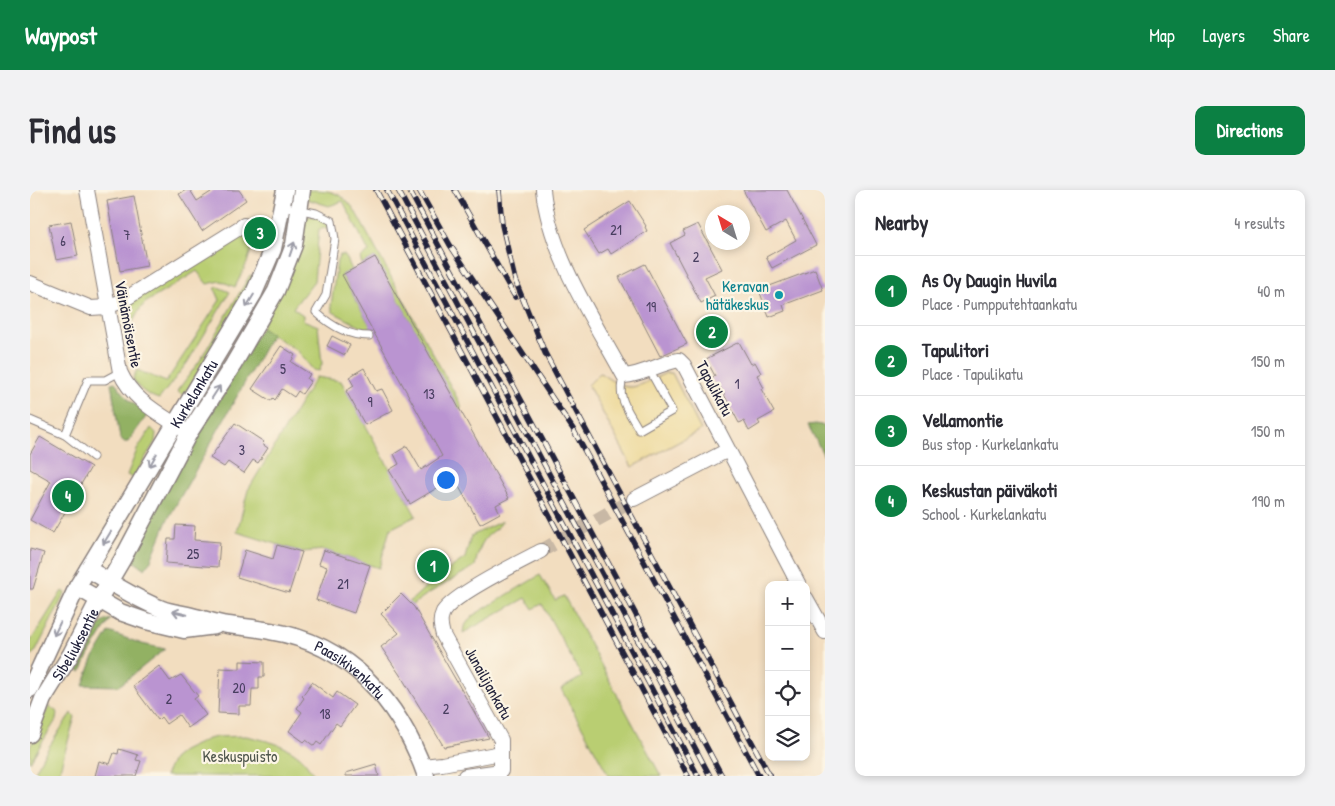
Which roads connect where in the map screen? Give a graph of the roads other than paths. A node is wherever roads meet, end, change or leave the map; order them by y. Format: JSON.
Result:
{"nodes":[{"id":1,"x":87,"y":190,"type":"edge"},
{"id":2,"x":302,"y":190,"type":"edge"},
{"id":3,"x":543,"y":190,"type":"edge"},
{"id":4,"x":284,"y":198,"type":"edge"},
{"id":5,"x":300,"y":209,"type":"junction"},
{"id":6,"x":244,"y":225,"type":"dead end"},
{"id":7,"x":30,"y":283,"type":"edge"},
{"id":8,"x":107,"y":307,"type":"junction"},
{"id":9,"x":369,"y":336,"type":"dead end"},
{"id":10,"x":649,"y":369,"type":"junction"},
{"id":11,"x":120,"y":372,"type":"junction"},
{"id":12,"x":624,"y":376,"type":"junction"},
{"id":13,"x":30,"y":420,"type":"edge"},
{"id":14,"x":175,"y":424,"type":"junction"},
{"id":15,"x":189,"y":433,"type":"junction"},
{"id":16,"x":65,"y":435,"type":"junction"},
{"id":17,"x":728,"y":450,"type":"junction"},
{"id":18,"x":93,"y":457,"type":"dead end"},
{"id":19,"x":634,"y":499,"type":"tunnel mouth"},
{"id":20,"x":541,"y":551,"type":"tunnel mouth"},
{"id":21,"x":88,"y":570,"type":"junction"},
{"id":22,"x":797,"y":581,"type":"edge"},
{"id":23,"x":109,"y":582,"type":"junction"},
{"id":24,"x":77,"y":587,"type":"junction"},
{"id":25,"x":99,"y":599,"type":"junction"},
{"id":26,"x":810,"y":605,"type":"edge"},
{"id":27,"x":228,"y":625,"type":"junction"},
{"id":28,"x":825,"y":632,"type":"edge"},
{"id":29,"x":34,"y":670,"type":"edge"},
{"id":30,"x":30,"y":689,"type":"edge"},
{"id":31,"x":30,"y":734,"type":"edge"},
{"id":32,"x":501,"y":753,"type":"junction"},
{"id":33,"x":424,"y":771,"type":"edge"},
{"id":34,"x":502,"y":774,"type":"edge"},
{"id":35,"x":465,"y":776,"type":"edge"}],
"edges":[{"from":1,"to":8,"type":"street","name":"Väinämöisentie"},
{"from":2,"to":5,"type":"street","name":"Kurkelankatu"},
{"from":3,"to":12,"type":"street"},
{"from":4,"to":5,"type":"lane"},
{"from":4,"to":14,"type":"street","name":"Kurkelankatu","one_way":true},
{"from":5,"to":9,"type":"lane"},
{"from":15,"to":5,"type":"street","name":"Kurkelankatu","one_way":true},
{"from":6,"to":8,"type":"street"},
{"from":7,"to":8,"type":"street"},
{"from":8,"to":11,"type":"street","name":"Väinämöisentie"},
{"from":10,"to":12,"type":"street","name":"Tapulikatu"},
{"from":10,"to":12,"type":"lane"},
{"from":10,"to":17,"type":"street","name":"Tapulikatu"},
{"from":11,"to":14,"type":"street","name":"Väinämöisentie"},
{"from":11,"to":16,"type":"lane"},
{"from":13,"to":16,"type":"lane"},
{"from":14,"to":15,"type":"street","name":"Väinämöisentie"},
{"from":14,"to":21,"type":"street","name":"Kurkelankatu","one_way":true},
{"from":15,"to":23,"type":"street","name":"Kurkelankatu"},
{"from":16,"to":18,"type":"lane"},
{"from":17,"to":19,"type":"street"},
{"from":17,"to":22,"type":"street","name":"Tapulikatu"},
{"from":20,"to":32,"type":"street","name":"Junailijankatu"},
{"from":21,"to":23,"type":"street","name":"Paasikivenkatu"},
{"from":21,"to":24,"type":"street","name":"Kurkelankatu"},
{"from":23,"to":25,"type":"street","name":"Sibeliuksentie"},
{"from":27,"to":23,"type":"street","name":"Paasikivenkatu","one_way":true},
{"from":24,"to":25,"type":"street","name":"Paasikivenkatu"},
{"from":24,"to":29,"type":"street","name":"Sibeliuksentie","one_way":true},
{"from":25,"to":27,"type":"street","name":"Paasikivenkatu"},
{"from":25,"to":31,"type":"street","name":"Sibeliuksentie"},
{"from":26,"to":28,"type":"street"},
{"from":27,"to":33,"type":"street","name":"Paasikivenkatu"},
{"from":29,"to":30,"type":"street","name":"Sibeliuksentie"},
{"from":32,"to":33,"type":"street"},
{"from":32,"to":34,"type":"street","name":"Junailijankatu"},
{"from":34,"to":35,"type":"street"}]}
